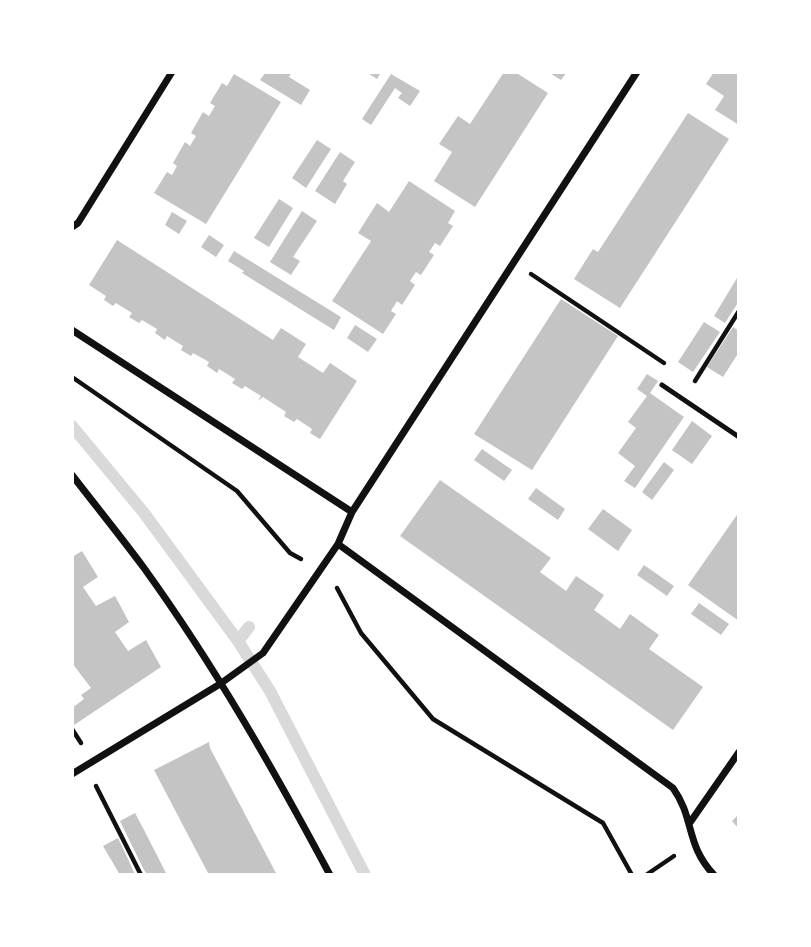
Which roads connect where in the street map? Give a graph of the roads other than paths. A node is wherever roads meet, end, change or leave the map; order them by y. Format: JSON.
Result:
{"nodes":[{"id":1,"x":172,"y":72,"type":"edge"},
{"id":2,"x":637,"y":72,"type":"edge"},
{"id":3,"x":72,"y":226,"type":"edge"},
{"id":4,"x":72,"y":330,"type":"edge"},
{"id":5,"x":662,"y":385,"type":"dead end"},
{"id":6,"x":739,"y":437,"type":"edge"},
{"id":7,"x":72,"y":475,"type":"edge"},
{"id":8,"x":352,"y":512,"type":"junction"},
{"id":9,"x":338,"y":544,"type":"junction"},
{"id":10,"x":220,"y":684,"type":"junction"},
{"id":11,"x":739,"y":752,"type":"edge"},
{"id":12,"x":72,"y":774,"type":"edge"},
{"id":13,"x":689,"y":824,"type":"junction"},
{"id":14,"x":330,"y":875,"type":"edge"},
{"id":15,"x":714,"y":875,"type":"edge"}],
"edges":[{"from":1,"to":3,"type":"street"},
{"from":2,"to":8,"type":"street"},
{"from":4,"to":8,"type":"street"},
{"from":5,"to":6,"type":"lane"},
{"from":7,"to":10,"type":"street"},
{"from":8,"to":9,"type":"street"},
{"from":9,"to":10,"type":"street"},
{"from":9,"to":13,"type":"street"},
{"from":10,"to":12,"type":"street"},
{"from":10,"to":14,"type":"street"},
{"from":11,"to":13,"type":"street"},
{"from":13,"to":15,"type":"street"}]}
